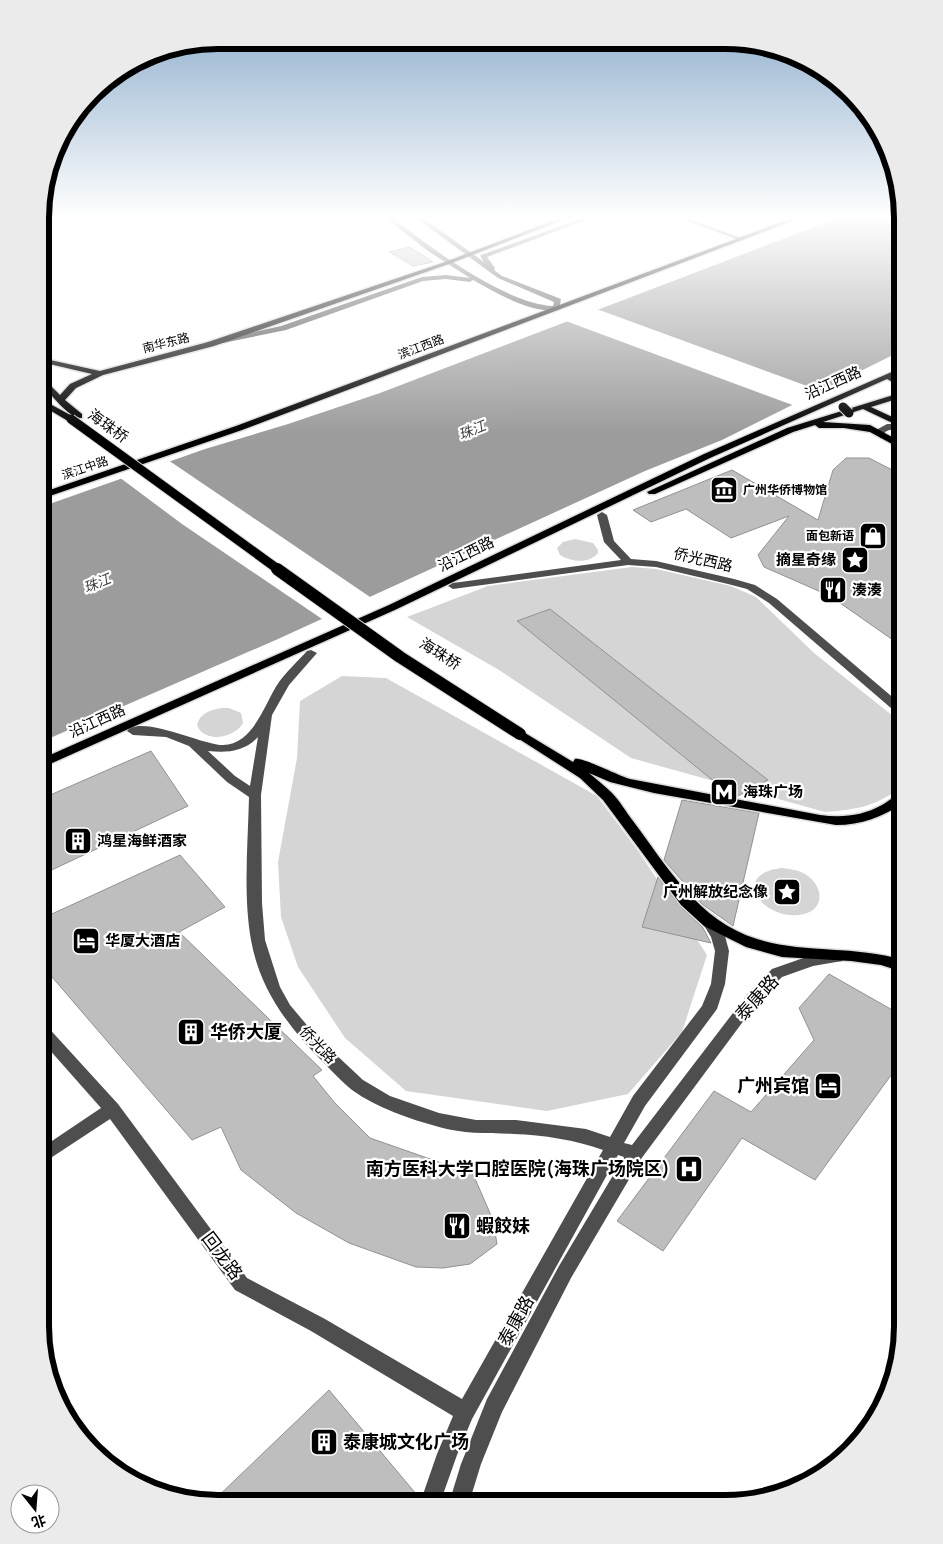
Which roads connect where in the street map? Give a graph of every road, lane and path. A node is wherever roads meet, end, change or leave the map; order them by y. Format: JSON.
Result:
{"nodes":[{"id":1,"x":367,"y":290,"type":"edge"},
{"id":2,"x":389,"y":290,"type":"edge"},
{"id":3,"x":500,"y":290,"type":"edge"},
{"id":4,"x":528,"y":290,"type":"edge"},
{"id":5,"x":593,"y":290,"type":"edge"},
{"id":6,"x":596,"y":290,"type":"edge"},
{"id":7,"x":557,"y":304,"type":"junction"},
{"id":8,"x":540,"y":308,"type":"junction"},
{"id":9,"x":211,"y":344,"type":"junction"},
{"id":10,"x":49,"y":362,"type":"edge"},
{"id":11,"x":100,"y":373,"type":"junction"},
{"id":12,"x":894,"y":373,"type":"edge"},
{"id":13,"x":888,"y":376,"type":"junction"},
{"id":14,"x":894,"y":380,"type":"edge"},
{"id":15,"x":49,"y":387,"type":"edge"},
{"id":16,"x":894,"y":397,"type":"edge"},
{"id":17,"x":61,"y":400,"type":"junction"},
{"id":18,"x":49,"y":405,"type":"edge"},
{"id":19,"x":865,"y":406,"type":"junction"},
{"id":20,"x":843,"y":407,"type":"junction"},
{"id":21,"x":75,"y":417,"type":"junction"},
{"id":22,"x":894,"y":421,"type":"edge"},
{"id":23,"x":894,"y":427,"type":"edge"},
{"id":24,"x":790,"y":430,"type":"junction"},
{"id":25,"x":876,"y":433,"type":"junction"},
{"id":26,"x":894,"y":442,"type":"edge"},
{"id":27,"x":134,"y":461,"type":"junction"},
{"id":28,"x":49,"y":486,"type":"edge"},
{"id":29,"x":49,"y":493,"type":"edge"},
{"id":30,"x":602,"y":515,"type":"junction"},
{"id":31,"x":628,"y":562,"type":"junction"},
{"id":32,"x":453,"y":586,"type":"junction"},
{"id":33,"x":311,"y":652,"type":"junction"},
{"id":34,"x":894,"y":704,"type":"edge"},
{"id":35,"x":267,"y":716,"type":"junction"},
{"id":36,"x":133,"y":731,"type":"junction"},
{"id":37,"x":523,"y":731,"type":"junction"},
{"id":38,"x":190,"y":742,"type":"junction"},
{"id":39,"x":49,"y":760,"type":"edge"},
{"id":40,"x":49,"y":768,"type":"edge"},
{"id":41,"x":255,"y":795,"type":"junction"},
{"id":42,"x":894,"y":804,"type":"edge"},
{"id":43,"x":709,"y":922,"type":"junction"},
{"id":44,"x":850,"y":954,"type":"junction"},
{"id":45,"x":894,"y":963,"type":"edge"},
{"id":46,"x":49,"y":1038,"type":"edge"},
{"id":47,"x":112,"y":1109,"type":"junction"},
{"id":48,"x":614,"y":1145,"type":"junction"},
{"id":49,"x":49,"y":1152,"type":"edge"},
{"id":50,"x":635,"y":1154,"type":"junction"},
{"id":51,"x":465,"y":1412,"type":"junction"},
{"id":52,"x":433,"y":1495,"type":"edge"},
{"id":53,"x":462,"y":1495,"type":"edge"}],
"edges":[{"from":1,"to":9,"type":"main road","name":"南华东路"},
{"from":2,"to":9,"type":"street"},
{"from":3,"to":8,"type":"street"},
{"from":4,"to":7,"type":"street"},
{"from":5,"to":7,"type":"main road","name":"滨江西路"},
{"from":6,"to":7,"type":"main road","name":"滨江西路"},
{"from":7,"to":8,"type":"street"},
{"from":7,"to":27,"type":"main road","name":"滨江西路"},
{"from":8,"to":27,"type":"main road","name":"滨江西路"},
{"from":9,"to":11,"type":"main road","name":"南华东路"},
{"from":10,"to":11,"type":"main road"},
{"from":11,"to":17,"type":"main road","name":"南华东路"},
{"from":12,"to":13,"type":"main road","name":"沿江西路"},
{"from":13,"to":14,"type":"main road"},
{"from":13,"to":20,"type":"main road","name":"沿江西路"},
{"from":15,"to":17,"type":"main road"},
{"from":16,"to":19,"type":"main road","name":"沿江西路"},
{"from":17,"to":21,"type":"main road"},
{"from":18,"to":21,"type":"main road"},
{"from":19,"to":20,"type":"main road"},
{"from":19,"to":22,"type":"main road"},
{"from":19,"to":24,"type":"main road","name":"沿江西路"},
{"from":20,"to":25,"type":"main road"},
{"from":20,"to":39,"type":"main road","name":"沿江西路"},
{"from":21,"to":37,"type":"main road","name":"海珠桥","bridge":true},
{"from":23,"to":25,"type":"street"},
{"from":24,"to":25,"type":"main road"},
{"from":24,"to":30,"type":"main road","name":"沿江西路"},
{"from":25,"to":26,"type":"main road"},
{"from":27,"to":28,"type":"main road","name":"滨江中路"},
{"from":27,"to":29,"type":"main road","name":"滨江中路"},
{"from":30,"to":31,"type":"street"},
{"from":30,"to":32,"type":"main road","name":"沿江西路"},
{"from":31,"to":32,"type":"street","name":"侨光西路"},
{"from":31,"to":34,"type":"street","name":"侨光西路"},
{"from":32,"to":33,"type":"main road","name":"沿江西路"},
{"from":33,"to":35,"type":"street"},
{"from":33,"to":36,"type":"main road","name":"沿江西路"},
{"from":35,"to":38,"type":"street"},
{"from":35,"to":41,"type":"street","name":"侨光路"},
{"from":36,"to":38,"type":"street"},
{"from":36,"to":40,"type":"main road","name":"沿江西路"},
{"from":37,"to":42,"type":"main road","name":"海珠桥"},
{"from":37,"to":43,"type":"main road","name":"海珠桥"},
{"from":38,"to":41,"type":"street"},
{"from":41,"to":48,"type":"street","name":"侨光路"},
{"from":43,"to":44,"type":"main road","name":"海珠桥"},
{"from":43,"to":48,"type":"street","name":"泰康路"},
{"from":44,"to":45,"type":"main road","name":"海珠桥"},
{"from":44,"to":50,"type":"street","name":"泰康路"},
{"from":46,"to":47,"type":"street","name":"回龙路"},
{"from":47,"to":49,"type":"street"},
{"from":47,"to":51,"type":"street","name":"回龙路"},
{"from":48,"to":50,"type":"street"},
{"from":48,"to":51,"type":"street","name":"泰康路"},
{"from":50,"to":53,"type":"street","name":"泰康路"},
{"from":51,"to":52,"type":"street","name":"泰康路"}]}
